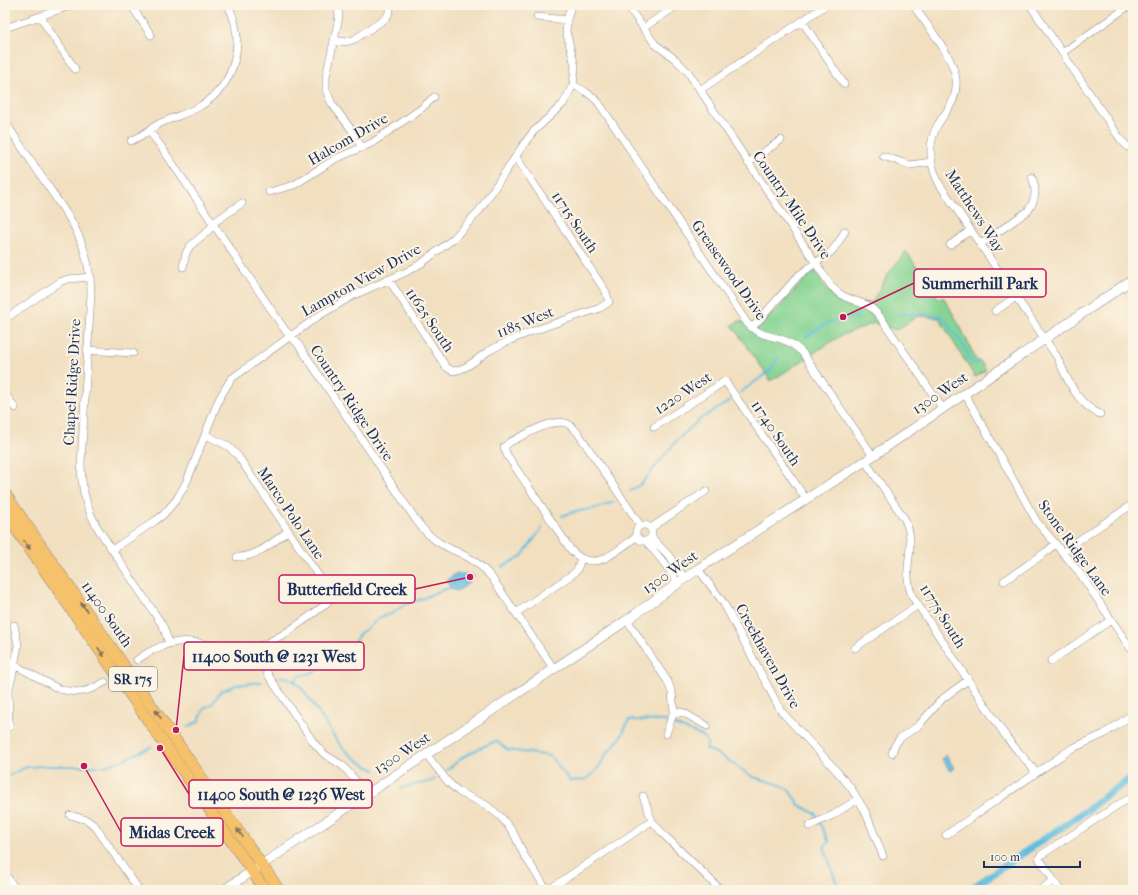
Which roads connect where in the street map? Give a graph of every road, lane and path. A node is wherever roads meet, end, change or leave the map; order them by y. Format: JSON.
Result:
{"nodes":[{"id":1,"x":73,"y":5,"type":"edge"},
{"id":2,"x":131,"y":5,"type":"edge"},
{"id":3,"x":228,"y":5,"type":"edge"},
{"id":4,"x":337,"y":5,"type":"edge"},
{"id":5,"x":392,"y":5,"type":"edge"},
{"id":6,"x":571,"y":5,"type":"edge"},
{"id":7,"x":628,"y":5,"type":"edge"},
{"id":8,"x":678,"y":5,"type":"edge"},
{"id":9,"x":826,"y":5,"type":"edge"},
{"id":10,"x":913,"y":5,"type":"edge"},
{"id":11,"x":1030,"y":5,"type":"edge"},
{"id":12,"x":1130,"y":5,"type":"edge"},
{"id":13,"x":41,"y":16,"type":"junction"},
{"id":14,"x":537,"y":17,"type":"dead end"},
{"id":15,"x":567,"y":20,"type":"junction"},
{"id":16,"x":802,"y":21,"type":"junction"},
{"id":17,"x":5,"y":28,"type":"edge"},
{"id":18,"x":643,"y":28,"type":"junction"},
{"id":19,"x":151,"y":35,"type":"dead end"},
{"id":20,"x":334,"y":40,"type":"junction"},
{"id":21,"x":1062,"y":53,"type":"junction"},
{"id":22,"x":75,"y":69,"type":"dead end"},
{"id":23,"x":844,"y":84,"type":"dead end"},
{"id":24,"x":573,"y":85,"type":"junction"},
{"id":25,"x":700,"y":90,"type":"junction"},
{"id":26,"x":434,"y":97,"type":"dead end"},
{"id":27,"x":5,"y":122,"type":"edge"},
{"id":28,"x":149,"y":131,"type":"junction"},
{"id":29,"x":8,"y":132,"type":"edge"},
{"id":30,"x":781,"y":140,"type":"dead end"},
{"id":31,"x":131,"y":141,"type":"dead end"},
{"id":32,"x":362,"y":148,"type":"junction"},
{"id":33,"x":1133,"y":149,"type":"edge"},
{"id":34,"x":884,"y":156,"type":"dead end"},
{"id":35,"x":516,"y":157,"type":"junction"},
{"id":36,"x":931,"y":162,"type":"junction"},
{"id":37,"x":748,"y":163,"type":"junction"},
{"id":38,"x":1032,"y":177,"type":"dead end"},
{"id":39,"x":269,"y":192,"type":"dead end"},
{"id":40,"x":242,"y":203,"type":"dead end"},
{"id":41,"x":214,"y":224,"type":"junction"},
{"id":42,"x":971,"y":230,"type":"junction"},
{"id":43,"x":845,"y":231,"type":"dead end"},
{"id":44,"x":981,"y":244,"type":"junction"},
{"id":45,"x":950,"y":245,"type":"dead end"},
{"id":46,"x":816,"y":263,"type":"junction"},
{"id":47,"x":183,"y":267,"type":"dead end"},
{"id":48,"x":90,"y":277,"type":"junction"},
{"id":49,"x":388,"y":280,"type":"junction"},
{"id":50,"x":1132,"y":280,"type":"edge"},
{"id":51,"x":1016,"y":296,"type":"junction"},
{"id":52,"x":609,"y":302,"type":"joint"},
{"id":53,"x":995,"y":311,"type":"dead end"},
{"id":54,"x":5,"y":319,"type":"edge"},
{"id":55,"x":752,"y":328,"type":"junction"},
{"id":56,"x":290,"y":336,"type":"junction"},
{"id":57,"x":1045,"y":339,"type":"junction"},
{"id":58,"x":87,"y":350,"type":"junction"},
{"id":59,"x":133,"y":353,"type":"dead end"},
{"id":60,"x":453,"y":371,"type":"joint"},
{"id":61,"x":725,"y":381,"type":"joint"},
{"id":62,"x":5,"y":394,"type":"edge"},
{"id":63,"x":964,"y":394,"type":"junction"},
{"id":64,"x":15,"y":408,"type":"dead end"},
{"id":65,"x":943,"y":409,"type":"junction"},
{"id":66,"x":1100,"y":414,"type":"dead end"},
{"id":67,"x":654,"y":427,"type":"dead end"},
{"id":68,"x":206,"y":435,"type":"junction"},
{"id":69,"x":869,"y":458,"type":"junction"},
{"id":70,"x":706,"y":491,"type":"dead end"},
{"id":71,"x":5,"y":494,"type":"edge"},
{"id":72,"x":806,"y":499,"type":"junction"},
{"id":73,"x":1133,"y":504,"type":"edge"},
{"id":74,"x":5,"y":513,"type":"edge"},
{"id":75,"x":640,"y":525,"type":"junction"},
{"id":76,"x":651,"y":528,"type":"junction"},
{"id":77,"x":288,"y":531,"type":"junction"},
{"id":78,"x":636,"y":537,"type":"junction"},
{"id":79,"x":648,"y":539,"type":"junction"},
{"id":80,"x":1055,"y":544,"type":"junction"},
{"id":81,"x":112,"y":550,"type":"junction"},
{"id":82,"x":1063,"y":553,"type":"junction"},
{"id":83,"x":237,"y":557,"type":"dead end"},
{"id":84,"x":581,"y":559,"type":"junction"},
{"id":85,"x":698,"y":569,"type":"junction"},
{"id":86,"x":1004,"y":580,"type":"dead end"},
{"id":87,"x":682,"y":581,"type":"junction"},
{"id":88,"x":918,"y":605,"type":"junction"},
{"id":89,"x":516,"y":613,"type":"junction"},
{"id":90,"x":627,"y":620,"type":"junction"},
{"id":91,"x":1111,"y":620,"type":"junction"},
{"id":92,"x":14,"y":625,"type":"dead end"},
{"id":93,"x":169,"y":643,"type":"junction"},
{"id":94,"x":258,"y":646,"type":"junction"},
{"id":95,"x":855,"y":648,"type":"dead end"},
{"id":96,"x":1133,"y":652,"type":"edge"},
{"id":97,"x":5,"y":660,"type":"edge"},
{"id":98,"x":137,"y":660,"type":"dead end"},
{"id":99,"x":1051,"y":661,"type":"dead end"},
{"id":100,"x":15,"y":665,"type":"junction"},
{"id":101,"x":554,"y":669,"type":"junction"},
{"id":102,"x":968,"y":680,"type":"junction"},
{"id":103,"x":105,"y":682,"type":"dead end"},
{"id":104,"x":674,"y":711,"type":"junction"},
{"id":105,"x":1133,"y":714,"type":"edge"},
{"id":106,"x":9,"y":726,"type":"dead end"},
{"id":107,"x":707,"y":726,"type":"dead end"},
{"id":108,"x":666,"y":734,"type":"dead end"},
{"id":109,"x":892,"y":752,"type":"dead end"},
{"id":110,"x":426,"y":754,"type":"junction"},
{"id":111,"x":1036,"y":773,"type":"junction"},
{"id":112,"x":366,"y":793,"type":"junction"},
{"id":113,"x":643,"y":796,"type":"dead end"},
{"id":114,"x":858,"y":799,"type":"junction"},
{"id":115,"x":1133,"y":800,"type":"edge"},
{"id":116,"x":70,"y":815,"type":"dead end"},
{"id":117,"x":652,"y":820,"type":"junction"},
{"id":118,"x":809,"y":826,"type":"dead end"},
{"id":119,"x":946,"y":835,"type":"dead end"},
{"id":120,"x":883,"y":856,"type":"dead end"},
{"id":121,"x":262,"y":865,"type":"junction"},
{"id":122,"x":252,"y":871,"type":"junction"},
{"id":123,"x":5,"y":874,"type":"edge"},
{"id":124,"x":1054,"y":881,"type":"junction"},
{"id":125,"x":16,"y":890,"type":"edge"},
{"id":126,"x":139,"y":890,"type":"edge"},
{"id":127,"x":224,"y":890,"type":"edge"},
{"id":128,"x":265,"y":890,"type":"edge"},
{"id":129,"x":279,"y":890,"type":"edge"},
{"id":130,"x":548,"y":890,"type":"edge"},
{"id":131,"x":721,"y":890,"type":"edge"},
{"id":132,"x":1040,"y":890,"type":"edge"},
{"id":133,"x":1060,"y":890,"type":"edge"}],
"edges":[{"from":1,"to":13,"type":"street"},
{"from":2,"to":19,"type":"street"},
{"from":3,"to":28,"type":"street"},
{"from":4,"to":20,"type":"street"},
{"from":5,"to":20,"type":"street"},
{"from":6,"to":15,"type":"street","name":"Lampton View Drive"},
{"from":7,"to":18,"type":"street","name":"Country Mile Drive"},
{"from":8,"to":18,"type":"street"},
{"from":9,"to":16,"type":"street"},
{"from":10,"to":36,"type":"street","name":"Matthews Way"},
{"from":11,"to":21,"type":"street"},
{"from":12,"to":21,"type":"street"},
{"from":13,"to":17,"type":"street"},
{"from":13,"to":22,"type":"street"},
{"from":14,"to":15,"type":"street"},
{"from":15,"to":24,"type":"street","name":"Lampton View Drive"},
{"from":16,"to":23,"type":"street"},
{"from":16,"to":25,"type":"street"},
{"from":18,"to":25,"type":"street","name":"Country Mile Drive"},
{"from":20,"to":32,"type":"street"},
{"from":21,"to":33,"type":"street"},
{"from":24,"to":35,"type":"street","name":"Lampton View Drive"},
{"from":24,"to":55,"type":"street","name":"Greasewood Drive"},
{"from":25,"to":37,"type":"street","name":"Country Mile Drive"},
{"from":26,"to":32,"type":"street","name":"Halcom Drive"},
{"from":27,"to":29,"type":"street","name":"Chapel Ridge Drive"},
{"from":28,"to":31,"type":"street"},
{"from":28,"to":41,"type":"street","name":"Country Ridge Drive"},
{"from":29,"to":48,"type":"street","name":"Chapel Ridge Drive"},
{"from":30,"to":37,"type":"street"},
{"from":32,"to":39,"type":"street","name":"Halcom Drive"},
{"from":34,"to":36,"type":"street"},
{"from":35,"to":49,"type":"street","name":"Lampton View Drive"},
{"from":35,"to":52,"type":"street","name":"11715 South"},
{"from":36,"to":42,"type":"street","name":"Matthews Way"},
{"from":37,"to":46,"type":"street","name":"Country Mile Drive"},
{"from":38,"to":44,"type":"street"},
{"from":40,"to":41,"type":"street"},
{"from":41,"to":47,"type":"street"},
{"from":41,"to":56,"type":"street","name":"Country Ridge Drive"},
{"from":42,"to":44,"type":"street","name":"Matthews Way"},
{"from":42,"to":45,"type":"street"},
{"from":43,"to":46,"type":"street"},
{"from":44,"to":51,"type":"street","name":"Matthews Way"},
{"from":46,"to":55,"type":"street"},
{"from":46,"to":65,"type":"street","name":"Country Mile Drive"},
{"from":48,"to":54,"type":"street"},
{"from":48,"to":58,"type":"street","name":"Chapel Ridge Drive"},
{"from":49,"to":56,"type":"street","name":"Lampton View Drive"},
{"from":49,"to":60,"type":"street","name":"11625 South"},
{"from":50,"to":57,"type":"street","name":"1300 West"},
{"from":51,"to":53,"type":"street"},
{"from":51,"to":57,"type":"street","name":"Matthews Way"},
{"from":52,"to":60,"type":"street","name":"1185 West"},
{"from":55,"to":69,"type":"street","name":"Greasewood Drive"},
{"from":56,"to":68,"type":"street","name":"Lampton View Drive"},
{"from":56,"to":89,"type":"street","name":"Country Ridge Drive"},
{"from":57,"to":63,"type":"street","name":"1300 West"},
{"from":57,"to":66,"type":"street","name":"Matthews Way"},
{"from":58,"to":59,"type":"street"},
{"from":58,"to":81,"type":"street","name":"Chapel Ridge Drive"},
{"from":61,"to":67,"type":"street","name":"1220 West"},
{"from":61,"to":72,"type":"street","name":"11740 South"},
{"from":62,"to":64,"type":"street"},
{"from":63,"to":65,"type":"street","name":"1300 West"},
{"from":63,"to":80,"type":"street","name":"Stone Ridge Lane"},
{"from":65,"to":69,"type":"street","name":"1300 West"},
{"from":68,"to":77,"type":"street","name":"Marco Polo Lane"},
{"from":68,"to":81,"type":"street","name":"Lampton View Drive"},
{"from":69,"to":72,"type":"street","name":"1300 West"},
{"from":69,"to":88,"type":"street","name":"11775 South"},
{"from":70,"to":76,"type":"street"},
{"from":121,"to":71,"type":"main road","name":"11400 South","number":"SR 175","one_way":true},
{"from":72,"to":85,"type":"street","name":"1300 West"},
{"from":73,"to":82,"type":"street"},
{"from":74,"to":122,"type":"main road","name":"11400 South","number":"SR 175","one_way":true},
{"from":75,"to":76,"type":"street"},
{"from":75,"to":78,"type":"street"},
{"from":75,"to":84,"type":"street"},
{"from":76,"to":79,"type":"street"},
{"from":77,"to":83,"type":"street"},
{"from":77,"to":94,"type":"street","name":"Marco Polo Lane"},
{"from":78,"to":79,"type":"street"},
{"from":78,"to":84,"type":"street"},
{"from":79,"to":87,"type":"street"},
{"from":80,"to":82,"type":"street","name":"Stone Ridge Lane"},
{"from":80,"to":86,"type":"street"},
{"from":81,"to":93,"type":"street","name":"Chapel Ridge Drive"},
{"from":82,"to":91,"type":"street","name":"Stone Ridge Lane"},
{"from":84,"to":89,"type":"street"},
{"from":85,"to":87,"type":"street","name":"1300 West"},
{"from":85,"to":114,"type":"street","name":"Creekhaven Drive"},
{"from":87,"to":90,"type":"street","name":"1300 West"},
{"from":88,"to":95,"type":"street"},
{"from":88,"to":102,"type":"street","name":"11775 South"},
{"from":89,"to":101,"type":"street","name":"Country Ridge Drive"},
{"from":90,"to":101,"type":"street","name":"1300 West"},
{"from":90,"to":104,"type":"street"},
{"from":91,"to":96,"type":"street","name":"Stone Ridge Lane"},
{"from":91,"to":99,"type":"street"},
{"from":92,"to":100,"type":"street"},
{"from":93,"to":94,"type":"street","name":"Marco Polo Lane"},
{"from":93,"to":98,"type":"street","name":"Marco Polo Lane"},
{"from":94,"to":112,"type":"street"},
{"from":97,"to":100,"type":"street"},
{"from":100,"to":103,"type":"street"},
{"from":100,"to":106,"type":"street"},
{"from":101,"to":110,"type":"street","name":"1300 West"},
{"from":102,"to":109,"type":"street"},
{"from":102,"to":111,"type":"street","name":"11775 South"},
{"from":104,"to":107,"type":"street"},
{"from":104,"to":108,"type":"street"},
{"from":105,"to":111,"type":"street"},
{"from":110,"to":112,"type":"street","name":"1300 West"},
{"from":110,"to":130,"type":"street"},
{"from":111,"to":119,"type":"street"},
{"from":112,"to":121,"type":"street","name":"1300 West"},
{"from":113,"to":117,"type":"street"},
{"from":114,"to":118,"type":"street"},
{"from":114,"to":120,"type":"street","name":"Creekhaven Drive"},
{"from":115,"to":124,"type":"street"},
{"from":116,"to":126,"type":"street"},
{"from":117,"to":130,"type":"street"},
{"from":117,"to":131,"type":"street"},
{"from":121,"to":122,"type":"street","name":"1300 West"},
{"from":121,"to":129,"type":"main road","name":"11400 South","number":"SR 175"},
{"from":122,"to":127,"type":"street","name":"1300 West"},
{"from":122,"to":128,"type":"main road","name":"11400 South","number":"SR 175"},
{"from":123,"to":125,"type":"street"},
{"from":124,"to":132,"type":"street"},
{"from":124,"to":133,"type":"street"}]}
